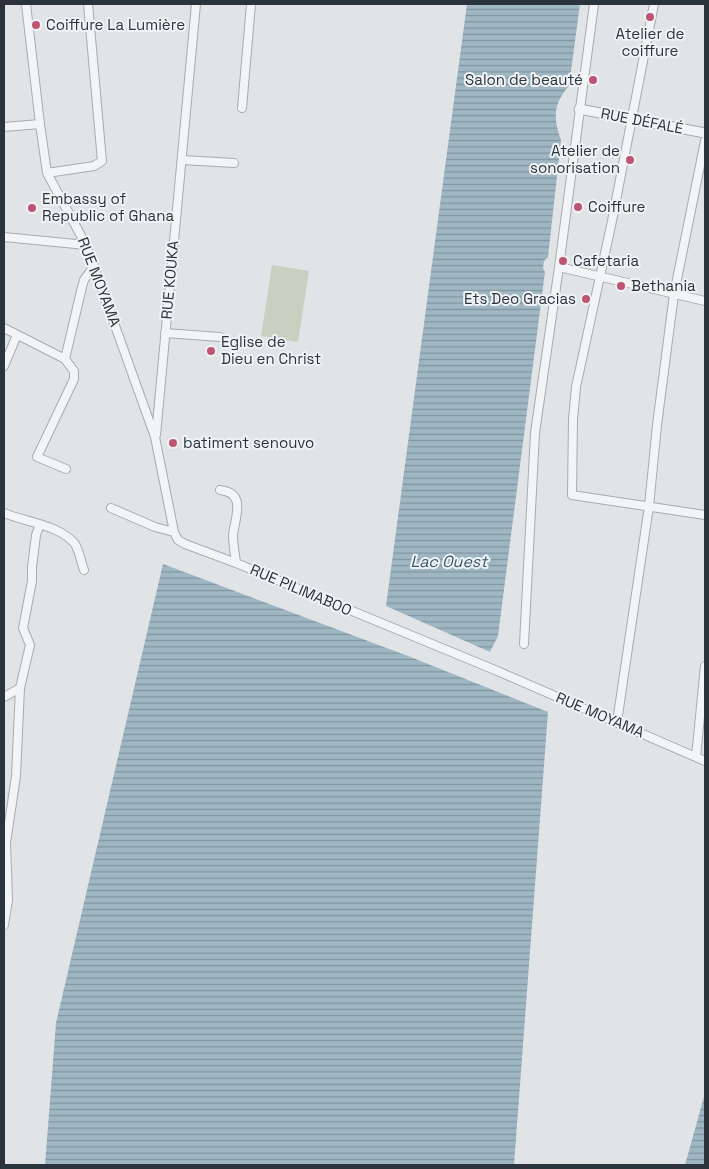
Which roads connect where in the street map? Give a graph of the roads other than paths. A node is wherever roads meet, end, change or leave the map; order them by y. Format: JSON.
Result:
{"nodes":[{"id":1,"x":26,"y":4,"type":"edge"},
{"id":2,"x":88,"y":4,"type":"edge"},
{"id":3,"x":196,"y":4,"type":"edge"},
{"id":4,"x":251,"y":4,"type":"edge"},
{"id":5,"x":594,"y":4,"type":"edge"},
{"id":6,"x":654,"y":4,"type":"edge"},
{"id":7,"x":242,"y":108,"type":"dead end"},
{"id":8,"x":579,"y":109,"type":"junction"},
{"id":9,"x":631,"y":119,"type":"junction"},
{"id":10,"x":40,"y":124,"type":"junction"},
{"id":11,"x":4,"y":127,"type":"edge"},
{"id":12,"x":705,"y":133,"type":"edge"},
{"id":13,"x":705,"y":141,"type":"edge"},
{"id":14,"x":182,"y":160,"type":"junction"},
{"id":15,"x":234,"y":163,"type":"dead end"},
{"id":16,"x":47,"y":173,"type":"junction"},
{"id":17,"x":4,"y":237,"type":"edge"},
{"id":18,"x":86,"y":245,"type":"junction"},
{"id":19,"x":94,"y":266,"type":"junction"},
{"id":20,"x":559,"y":267,"type":"junction"},
{"id":21,"x":600,"y":276,"type":"junction"},
{"id":22,"x":674,"y":294,"type":"junction"},
{"id":23,"x":705,"y":301,"type":"edge"},
{"id":24,"x":4,"y":328,"type":"edge"},
{"id":25,"x":165,"y":333,"type":"junction"},
{"id":26,"x":17,"y":335,"type":"junction"},
{"id":27,"x":220,"y":337,"type":"dead end"},
{"id":28,"x":65,"y":359,"type":"junction"},
{"id":29,"x":4,"y":366,"type":"edge"},
{"id":30,"x":156,"y":437,"type":"junction"},
{"id":31,"x":66,"y":469,"type":"dead end"},
{"id":32,"x":220,"y":490,"type":"dead end"},
{"id":33,"x":649,"y":506,"type":"junction"},
{"id":34,"x":111,"y":508,"type":"dead end"},
{"id":35,"x":4,"y":513,"type":"edge"},
{"id":36,"x":705,"y":515,"type":"edge"},
{"id":37,"x":40,"y":524,"type":"junction"},
{"id":38,"x":174,"y":532,"type":"junction"},
{"id":39,"x":236,"y":563,"type":"junction"},
{"id":40,"x":84,"y":570,"type":"dead end"},
{"id":41,"x":524,"y":644,"type":"dead end"},
{"id":42,"x":705,"y":666,"type":"edge"},
{"id":43,"x":495,"y":670,"type":"joint"},
{"id":44,"x":20,"y":688,"type":"junction"},
{"id":45,"x":4,"y":697,"type":"edge"},
{"id":46,"x":617,"y":722,"type":"junction"},
{"id":47,"x":696,"y":757,"type":"junction"},
{"id":48,"x":705,"y":761,"type":"edge"},
{"id":49,"x":4,"y":925,"type":"edge"}],
"edges":[{"from":1,"to":10,"type":"street","name":"RUE MOYAMA"},
{"from":2,"to":16,"type":"street"},
{"from":3,"to":14,"type":"street","name":"RUE KOUKA"},
{"from":4,"to":7,"type":"street"},
{"from":5,"to":8,"type":"street"},
{"from":6,"to":9,"type":"street"},
{"from":8,"to":9,"type":"street","name":"RUE DÉFALÉ"},
{"from":8,"to":20,"type":"street"},
{"from":9,"to":12,"type":"street","name":"RUE DÉFALÉ"},
{"from":9,"to":21,"type":"street"},
{"from":10,"to":11,"type":"street"},
{"from":10,"to":16,"type":"street","name":"RUE MOYAMA"},
{"from":13,"to":22,"type":"street"},
{"from":14,"to":15,"type":"street"},
{"from":14,"to":25,"type":"street","name":"RUE KOUKA"},
{"from":16,"to":18,"type":"street","name":"RUE MOYAMA"},
{"from":17,"to":18,"type":"street"},
{"from":18,"to":19,"type":"street","name":"RUE MOYAMA"},
{"from":19,"to":28,"type":"street"},
{"from":19,"to":30,"type":"street","name":"RUE MOYAMA"},
{"from":20,"to":21,"type":"street"},
{"from":20,"to":41,"type":"street"},
{"from":21,"to":22,"type":"street"},
{"from":21,"to":33,"type":"street"},
{"from":22,"to":23,"type":"street"},
{"from":22,"to":33,"type":"street"},
{"from":24,"to":26,"type":"street"},
{"from":25,"to":27,"type":"street"},
{"from":25,"to":30,"type":"street","name":"RUE KOUKA"},
{"from":26,"to":28,"type":"street"},
{"from":26,"to":29,"type":"street"},
{"from":28,"to":31,"type":"street"},
{"from":30,"to":38,"type":"street","name":"RUE MOYAMA"},
{"from":32,"to":39,"type":"street"},
{"from":33,"to":36,"type":"street"},
{"from":33,"to":46,"type":"street"},
{"from":34,"to":38,"type":"street","name":"RUE PILIMABOO"},
{"from":35,"to":37,"type":"street"},
{"from":37,"to":40,"type":"street"},
{"from":37,"to":44,"type":"street"},
{"from":38,"to":39,"type":"street","name":"RUE PILIMABOO"},
{"from":39,"to":43,"type":"street","name":"RUE PILIMABOO"},
{"from":42,"to":47,"type":"street"},
{"from":43,"to":46,"type":"street","name":"RUE MOYAMA"},
{"from":44,"to":45,"type":"street"},
{"from":44,"to":49,"type":"street"},
{"from":46,"to":47,"type":"street","name":"RUE MOYAMA"},
{"from":47,"to":48,"type":"street","name":"RUE MOYAMA"}]}
